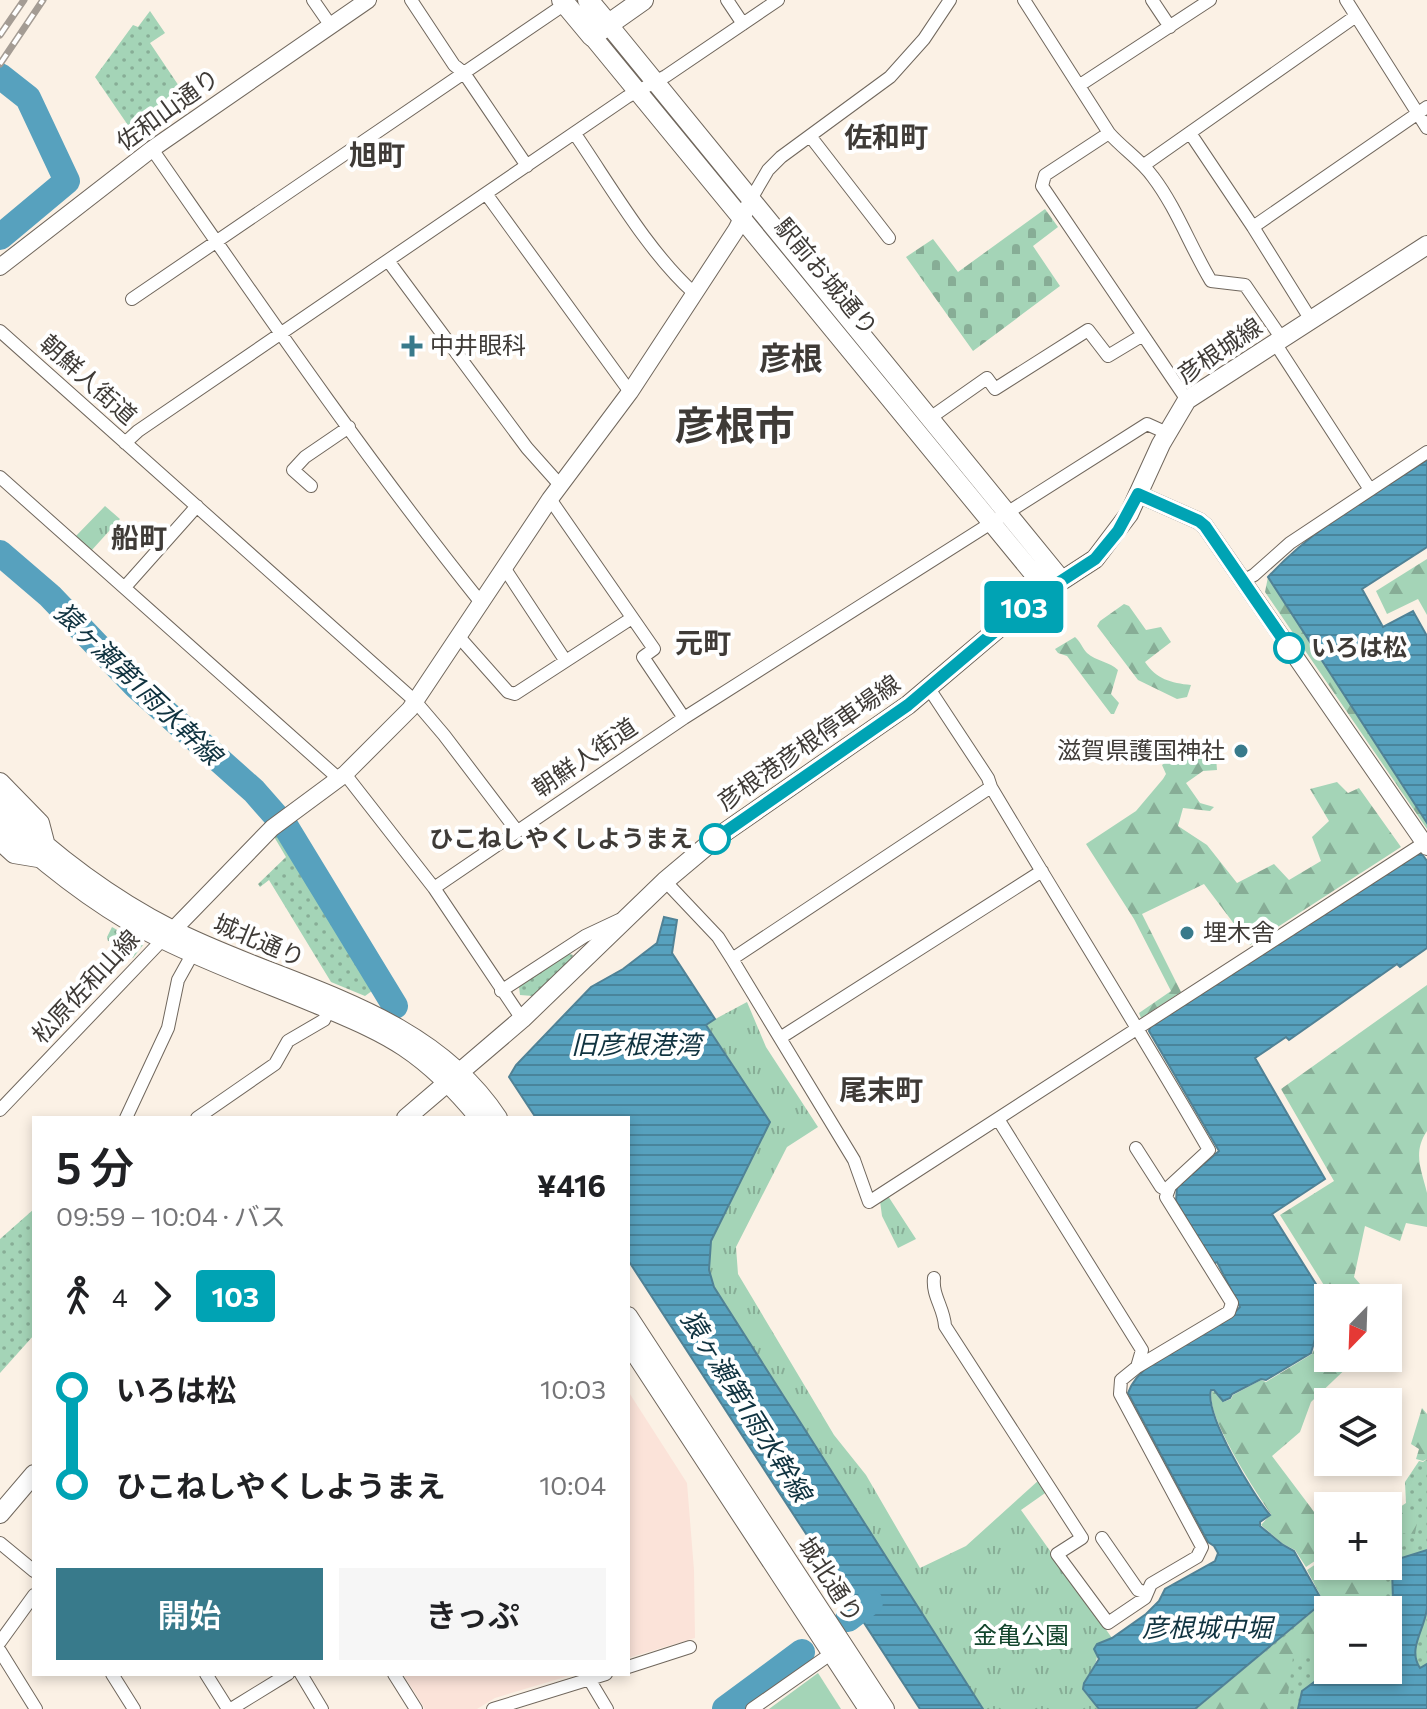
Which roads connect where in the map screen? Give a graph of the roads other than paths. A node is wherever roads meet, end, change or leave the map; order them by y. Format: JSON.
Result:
{"nodes":[{"id":1,"x":313,"y":0,"type":"edge"},
{"id":2,"x":368,"y":0,"type":"edge"},
{"id":3,"x":411,"y":0,"type":"edge"},
{"id":4,"x":588,"y":0,"type":"edge"},
{"id":5,"x":643,"y":0,"type":"edge"},
{"id":6,"x":727,"y":0,"type":"edge"},
{"id":7,"x":778,"y":0,"type":"edge"},
{"id":8,"x":950,"y":0,"type":"edge"},
{"id":9,"x":1024,"y":0,"type":"edge"},
{"id":10,"x":1152,"y":0,"type":"edge"},
{"id":11,"x":1210,"y":0,"type":"edge"},
{"id":12,"x":1346,"y":0,"type":"edge"},
{"id":13,"x":564,"y":2,"type":"edge"},
{"id":14,"x":1356,"y":16,"type":"junction"},
{"id":15,"x":743,"y":24,"type":"junction"},
{"id":16,"x":331,"y":26,"type":"junction"},
{"id":17,"x":1170,"y":27,"type":"junction"},
{"id":18,"x":600,"y":30,"type":"junction"},
{"id":19,"x":464,"y":73,"type":"junction"},
{"id":20,"x":1080,"y":85,"type":"junction"},
{"id":21,"x":647,"y":87,"type":"junction"},
{"id":22,"x":1422,"y":110,"type":"edge"},
{"id":23,"x":1427,"y":128,"type":"edge"},
{"id":24,"x":1109,"y":133,"type":"junction"},
{"id":25,"x":1190,"y":133,"type":"junction"},
{"id":26,"x":575,"y":134,"type":"junction"},
{"id":27,"x":810,"y":136,"type":"junction"},
{"id":28,"x":152,"y":149,"type":"junction"},
{"id":29,"x":1144,"y":165,"type":"junction"},
{"id":30,"x":527,"y":166,"type":"junction"},
{"id":31,"x":487,"y":195,"type":"junction"},
{"id":32,"x":751,"y":199,"type":"junction"},
{"id":33,"x":742,"y":217,"type":"junction"},
{"id":34,"x":1253,"y":227,"type":"junction"},
{"id":35,"x":889,"y":238,"type":"dead end"},
{"id":36,"x":216,"y":241,"type":"junction"},
{"id":37,"x":1427,"y":245,"type":"edge"},
{"id":38,"x":389,"y":262,"type":"junction"},
{"id":39,"x":0,"y":267,"type":"edge"},
{"id":40,"x":694,"y":293,"type":"junction"},
{"id":41,"x":132,"y":299,"type":"dead end"},
{"id":42,"x":1311,"y":320,"type":"junction"},
{"id":43,"x":0,"y":331,"type":"edge"},
{"id":44,"x":282,"y":334,"type":"junction"},
{"id":45,"x":1143,"y":335,"type":"junction"},
{"id":46,"x":1278,"y":341,"type":"junction"},
{"id":47,"x":630,"y":392,"type":"junction"},
{"id":48,"x":1187,"y":400,"type":"junction"},
{"id":49,"x":930,"y":418,"type":"junction"},
{"id":50,"x":349,"y":427,"type":"junction"},
{"id":51,"x":1167,"y":433,"type":"junction"},
{"id":52,"x":125,"y":443,"type":"junction"},
{"id":53,"x":1427,"y":452,"type":"edge"},
{"id":54,"x":0,"y":478,"type":"edge"},
{"id":55,"x":311,"y":486,"type":"dead end"},
{"id":56,"x":1369,"y":488,"type":"junction"},
{"id":57,"x":555,"y":492,"type":"junction"},
{"id":58,"x":1138,"y":494,"type":"junction"},
{"id":59,"x":197,"y":506,"type":"junction"},
{"id":60,"x":1001,"y":519,"type":"junction"},
{"id":61,"x":505,"y":569,"type":"junction"},
{"id":62,"x":1243,"y":581,"type":"junction"},
{"id":63,"x":1053,"y":584,"type":"junction"},
{"id":64,"x":125,"y":587,"type":"junction"},
{"id":65,"x":482,"y":604,"type":"junction"},
{"id":66,"x":632,"y":618,"type":"junction"},
{"id":67,"x":460,"y":638,"type":"junction"},
{"id":68,"x":565,"y":660,"type":"junction"},
{"id":69,"x":928,"y":687,"type":"junction"},
{"id":70,"x":415,"y":701,"type":"junction"},
{"id":71,"x":684,"y":718,"type":"junction"},
{"id":72,"x":342,"y":776,"type":"junction"},
{"id":73,"x":0,"y":782,"type":"edge"},
{"id":74,"x":991,"y":787,"type":"junction"},
{"id":75,"x":0,"y":804,"type":"edge"},
{"id":76,"x":0,"y":823,"type":"edge"},
{"id":77,"x":517,"y":831,"type":"junction"},
{"id":78,"x":0,"y":841,"type":"edge"},
{"id":79,"x":1426,"y":845,"type":"edge"},
{"id":80,"x":42,"y":852,"type":"junction"},
{"id":81,"x":1042,"y":871,"type":"junction"},
{"id":82,"x":665,"y":881,"type":"junction"},
{"id":83,"x":434,"y":888,"type":"junction"},
{"id":84,"x":629,"y":915,"type":"junction"},
{"id":85,"x":167,"y":935,"type":"junction"},
{"id":86,"x":193,"y":953,"type":"junction"},
{"id":87,"x":732,"y":959,"type":"junction"},
{"id":88,"x":501,"y":991,"type":"junction"},
{"id":89,"x":329,"y":1010,"type":"junction"},
{"id":90,"x":522,"y":1019,"type":"junction"},
{"id":91,"x":1139,"y":1028,"type":"junction"},
{"id":92,"x":780,"y":1038,"type":"junction"},
{"id":93,"x":454,"y":1076,"type":"junction"},
{"id":94,"x":0,"y":1110,"type":"edge"},
{"id":95,"x":127,"y":1116,"type":"edge"},
{"id":96,"x":200,"y":1116,"type":"edge"},
{"id":97,"x":408,"y":1116,"type":"edge"},
{"id":98,"x":478,"y":1116,"type":"edge"},
{"id":99,"x":496,"y":1116,"type":"edge"},
{"id":100,"x":998,"y":1119,"type":"junction"},
{"id":101,"x":1136,"y":1148,"type":"dead end"},
{"id":102,"x":1168,"y":1191,"type":"junction"},
{"id":103,"x":934,"y":1278,"type":"dead end"},
{"id":104,"x":630,"y":1319,"type":"edge"},
{"id":105,"x":630,"y":1346,"type":"edge"},
{"id":106,"x":1137,"y":1367,"type":"junction"},
{"id":107,"x":32,"y":1476,"type":"edge"},
{"id":108,"x":0,"y":1514,"type":"edge"},
{"id":109,"x":1102,"y":1538,"type":"dead end"},
{"id":110,"x":0,"y":1543,"type":"edge"},
{"id":111,"x":32,"y":1569,"type":"edge"},
{"id":112,"x":1147,"y":1593,"type":"junction"},
{"id":113,"x":32,"y":1598,"type":"edge"},
{"id":114,"x":0,"y":1642,"type":"edge"},
{"id":115,"x":690,"y":1647,"type":"dead end"},
{"id":116,"x":0,"y":1651,"type":"edge"},
{"id":117,"x":832,"y":1653,"type":"junction"},
{"id":118,"x":630,"y":1666,"type":"edge"},
{"id":119,"x":113,"y":1676,"type":"edge"},
{"id":120,"x":207,"y":1676,"type":"edge"},
{"id":121,"x":285,"y":1676,"type":"edge"},
{"id":122,"x":302,"y":1676,"type":"edge"},
{"id":123,"x":395,"y":1676,"type":"edge"},
{"id":124,"x":599,"y":1676,"type":"edge"},
{"id":125,"x":589,"y":1679,"type":"junction"},
{"id":126,"x":512,"y":1706,"type":"edge"},
{"id":127,"x":36,"y":1709,"type":"edge"},
{"id":128,"x":134,"y":1709,"type":"edge"},
{"id":129,"x":230,"y":1709,"type":"edge"},
{"id":130,"x":322,"y":1709,"type":"edge"},
{"id":131,"x":416,"y":1709,"type":"edge"},
{"id":132,"x":493,"y":1709,"type":"edge"},
{"id":133,"x":607,"y":1709,"type":"edge"},
{"id":134,"x":752,"y":1709,"type":"edge"},
{"id":135,"x":868,"y":1709,"type":"edge"},
{"id":136,"x":885,"y":1709,"type":"edge"}],
"edges":[{"from":1,"to":16,"type":"street"},
{"from":2,"to":16,"type":"street","name":"佐和山通り"},
{"from":3,"to":19,"type":"street"},
{"from":4,"to":18,"type":"main road","name":"駅前お城通り"},
{"from":5,"to":18,"type":"main road"},
{"from":6,"to":15,"type":"street"},
{"from":7,"to":15,"type":"street"},
{"from":8,"to":27,"type":"street"},
{"from":9,"to":20,"type":"street"},
{"from":10,"to":17,"type":"street"},
{"from":11,"to":17,"type":"street"},
{"from":12,"to":14,"type":"street"},
{"from":13,"to":18,"type":"main road","name":"駅前お城通り"},
{"from":13,"to":19,"type":"street"},
{"from":14,"to":22,"type":"street"},
{"from":14,"to":25,"type":"street"},
{"from":15,"to":21,"type":"street"},
{"from":16,"to":28,"type":"street","name":"佐和山通り"},
{"from":17,"to":20,"type":"street"},
{"from":18,"to":21,"type":"main road","name":"駅前お城通り"},
{"from":19,"to":30,"type":"street"},
{"from":19,"to":36,"type":"street"},
{"from":20,"to":24,"type":"street"},
{"from":21,"to":26,"type":"street"},
{"from":21,"to":32,"type":"main road","name":"駅前お城通り"},
{"from":21,"to":33,"type":"main road","name":"駅前お城通り"},
{"from":22,"to":23,"type":"street"},
{"from":22,"to":34,"type":"street"},
{"from":24,"to":29,"type":"street"},
{"from":24,"to":45,"type":"street"},
{"from":25,"to":29,"type":"street"},
{"from":25,"to":34,"type":"street"},
{"from":26,"to":30,"type":"street"},
{"from":26,"to":40,"type":"street"},
{"from":27,"to":32,"type":"street"},
{"from":27,"to":35,"type":"street"},
{"from":28,"to":36,"type":"street"},
{"from":28,"to":39,"type":"street","name":"佐和山通り"},
{"from":29,"to":46,"type":"street"},
{"from":30,"to":31,"type":"street"},
{"from":31,"to":38,"type":"street"},
{"from":31,"to":47,"type":"street"},
{"from":32,"to":33,"type":"street"},
{"from":32,"to":49,"type":"main road","name":"駅前お城通り"},
{"from":33,"to":40,"type":"street"},
{"from":33,"to":60,"type":"main road","name":"駅前お城通り"},
{"from":34,"to":42,"type":"street"},
{"from":36,"to":41,"type":"street"},
{"from":36,"to":44,"type":"street"},
{"from":37,"to":42,"type":"main road","name":"彦根城線"},
{"from":38,"to":44,"type":"street"},
{"from":38,"to":57,"type":"street"},
{"from":40,"to":47,"type":"street"},
{"from":42,"to":46,"type":"main road","name":"彦根城線"},
{"from":43,"to":52,"type":"street","name":"朝鮮人街道"},
{"from":44,"to":50,"type":"street"},
{"from":44,"to":52,"type":"street"},
{"from":45,"to":48,"type":"street"},
{"from":45,"to":49,"type":"street"},
{"from":46,"to":48,"type":"main road","name":"彦根城線"},
{"from":46,"to":56,"type":"street"},
{"from":47,"to":57,"type":"street"},
{"from":48,"to":51,"type":"main road","name":"彦根城線"},
{"from":49,"to":60,"type":"main road","name":"駅前お城通り"},
{"from":50,"to":55,"type":"street"},
{"from":50,"to":65,"type":"street"},
{"from":51,"to":58,"type":"main road","name":"彦根城線"},
{"from":51,"to":60,"type":"street","name":"朝鮮人街道"},
{"from":52,"to":59,"type":"street","name":"朝鮮人街道"},
{"from":53,"to":56,"type":"street"},
{"from":54,"to":64,"type":"street"},
{"from":56,"to":62,"type":"street"},
{"from":57,"to":61,"type":"street"},
{"from":57,"to":66,"type":"street"},
{"from":58,"to":62,"type":"street"},
{"from":58,"to":63,"type":"main road","name":"彦根城線"},
{"from":59,"to":64,"type":"street"},
{"from":59,"to":70,"type":"street","name":"朝鮮人街道"},
{"from":60,"to":63,"type":"main road","name":"駅前お城通り"},
{"from":60,"to":71,"type":"street","name":"朝鮮人街道"},
{"from":61,"to":65,"type":"street"},
{"from":61,"to":68,"type":"street"},
{"from":62,"to":79,"type":"street"},
{"from":63,"to":69,"type":"main road","name":"彦根港彦根停車場線"},
{"from":64,"to":72,"type":"street"},
{"from":65,"to":67,"type":"street"},
{"from":66,"to":68,"type":"street"},
{"from":66,"to":71,"type":"street"},
{"from":67,"to":68,"type":"street"},
{"from":67,"to":70,"type":"street"},
{"from":69,"to":74,"type":"street"},
{"from":69,"to":82,"type":"main road","name":"彦根港彦根停車場線"},
{"from":70,"to":72,"type":"street"},
{"from":70,"to":77,"type":"street","name":"朝鮮人街道"},
{"from":71,"to":77,"type":"street","name":"朝鮮人街道"},
{"from":72,"to":83,"type":"street"},
{"from":72,"to":85,"type":"street"},
{"from":73,"to":80,"type":"main road"},
{"from":74,"to":81,"type":"street"},
{"from":74,"to":87,"type":"street"},
{"from":75,"to":80,"type":"main road","name":"城北通り"},
{"from":76,"to":80,"type":"main road","name":"城北通り"},
{"from":77,"to":83,"type":"street"},
{"from":78,"to":80,"type":"main road"},
{"from":79,"to":91,"type":"street"},
{"from":80,"to":85,"type":"main road","name":"城北通り"},
{"from":81,"to":91,"type":"street"},
{"from":81,"to":92,"type":"street"},
{"from":82,"to":84,"type":"main road","name":"彦根港彦根停車場線"},
{"from":82,"to":87,"type":"street"},
{"from":83,"to":88,"type":"street"},
{"from":84,"to":88,"type":"street"},
{"from":84,"to":90,"type":"main road","name":"彦根港彦根停車場線"},
{"from":85,"to":86,"type":"main road","name":"城北通り"},
{"from":85,"to":93,"type":"main road","name":"城北通り"},
{"from":85,"to":94,"type":"street","name":"松原佐和山線"},
{"from":86,"to":89,"type":"main road","name":"城北通り"},
{"from":86,"to":95,"type":"street"},
{"from":87,"to":92,"type":"street"},
{"from":88,"to":90,"type":"street"},
{"from":89,"to":93,"type":"main road","name":"城北通り"},
{"from":89,"to":96,"type":"street"},
{"from":90,"to":93,"type":"main road","name":"彦根港彦根停車場線"},
{"from":91,"to":100,"type":"street"},
{"from":91,"to":102,"type":"street"},
{"from":92,"to":100,"type":"street"},
{"from":93,"to":97,"type":"main road","name":"彦根港彦根停車場線"},
{"from":93,"to":98,"type":"main road","name":"城北通り"},
{"from":93,"to":99,"type":"main road","name":"城北通り"},
{"from":100,"to":106,"type":"street"},
{"from":101,"to":102,"type":"street"},
{"from":102,"to":106,"type":"street"},
{"from":103,"to":112,"type":"street"},
{"from":104,"to":136,"type":"main road","name":"城北通り"},
{"from":105,"to":117,"type":"main road","name":"城北通り"},
{"from":106,"to":112,"type":"street"},
{"from":107,"to":108,"type":"main road"},
{"from":109,"to":112,"type":"street"},
{"from":110,"to":111,"type":"street"},
{"from":113,"to":114,"type":"street"},
{"from":115,"to":118,"type":"street"},
{"from":116,"to":127,"type":"street"},
{"from":117,"to":134,"type":"street"},
{"from":117,"to":135,"type":"main road","name":"城北通り"},
{"from":119,"to":128,"type":"street"},
{"from":120,"to":129,"type":"street"},
{"from":121,"to":129,"type":"street"},
{"from":122,"to":130,"type":"street"},
{"from":123,"to":131,"type":"street"},
{"from":124,"to":125,"type":"street"},
{"from":125,"to":126,"type":"street"},
{"from":125,"to":133,"type":"street"},
{"from":126,"to":132,"type":"street"}]}
